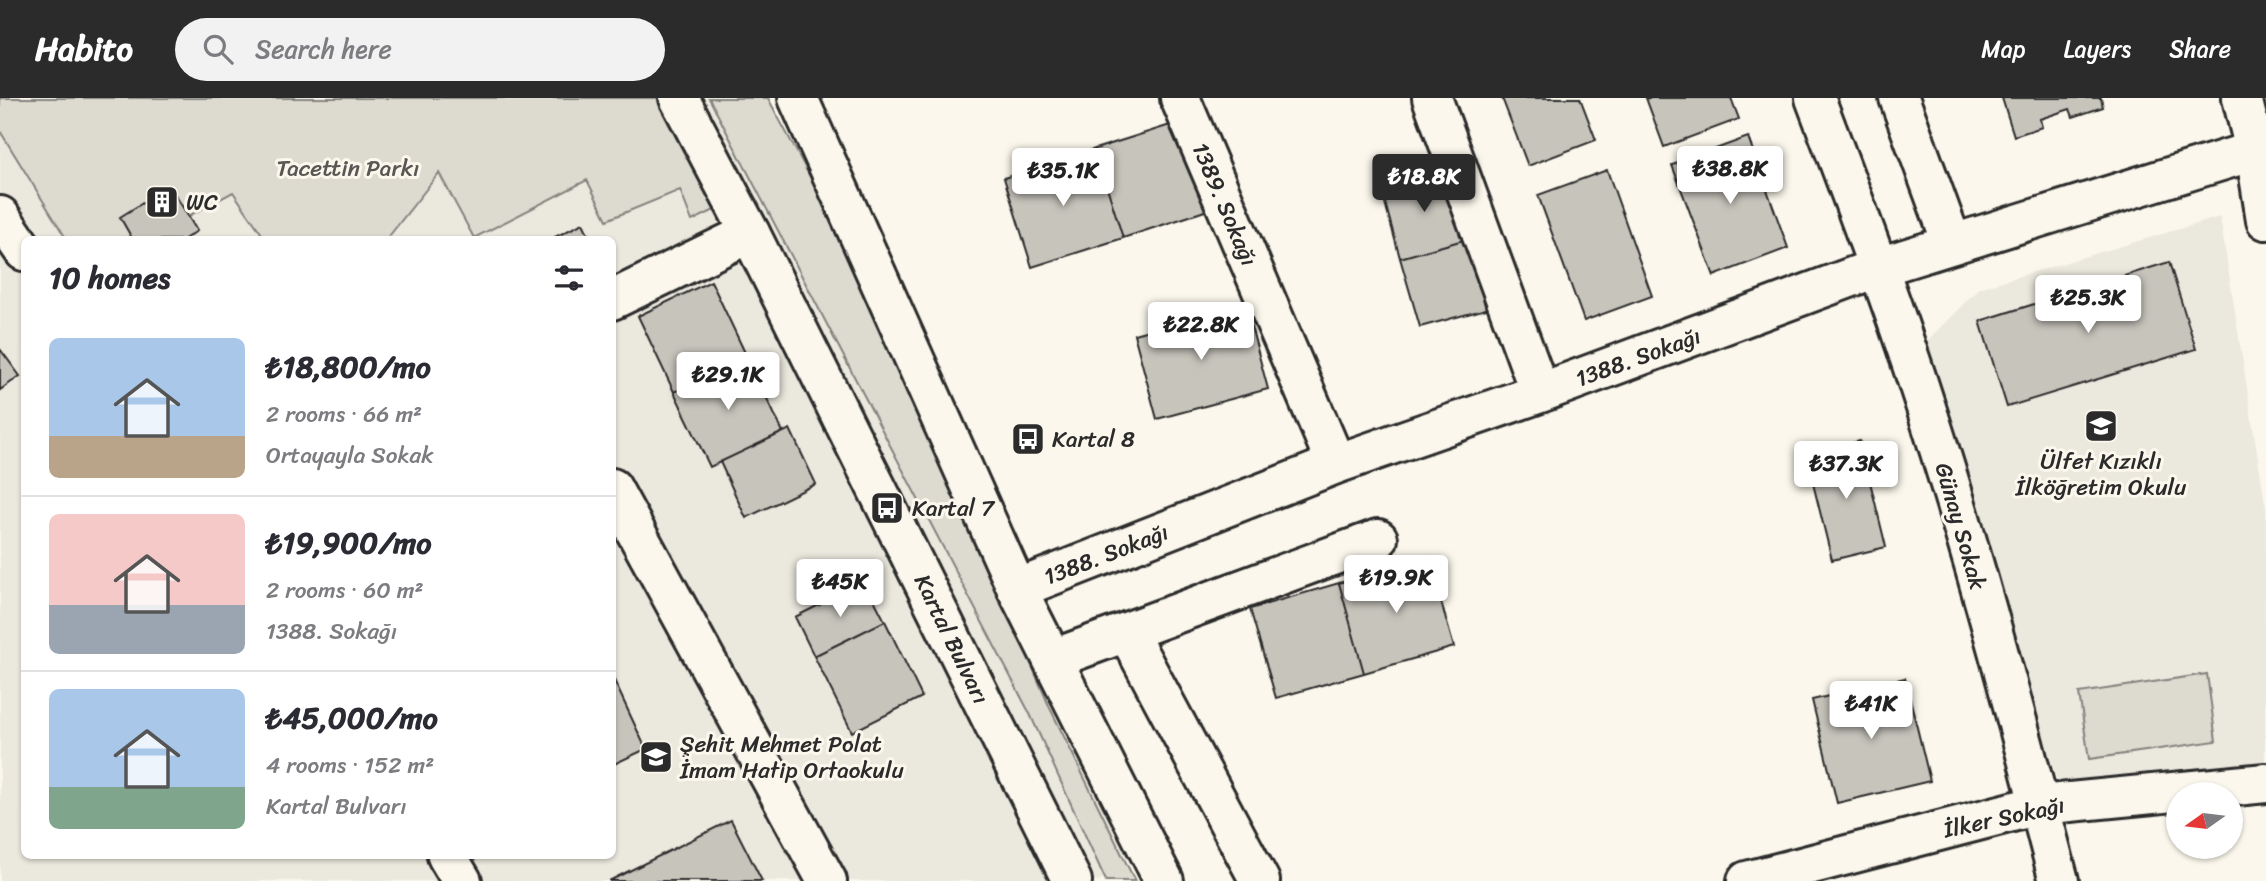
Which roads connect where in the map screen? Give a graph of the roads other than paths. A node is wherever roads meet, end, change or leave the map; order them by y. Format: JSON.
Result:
{"nodes":[{"id":1,"x":680,"y":98,"type":"edge"},
{"id":2,"x":798,"y":98,"type":"edge"},
{"id":3,"x":1180,"y":98,"type":"edge"},
{"id":4,"x":1432,"y":98,"type":"edge"},
{"id":5,"x":1815,"y":98,"type":"edge"},
{"id":6,"x":1899,"y":98,"type":"edge"},
{"id":7,"x":2242,"y":98,"type":"edge"},
{"id":8,"x":2261,"y":149,"type":"edge"},
{"id":9,"x":0,"y":216,"type":"edge"},
{"id":10,"x":2266,"y":220,"type":"edge"},
{"id":11,"x":750,"y":233,"type":"junction"},
{"id":12,"x":1952,"y":243,"type":"junction"},
{"id":13,"x":21,"y":247,"type":"edge"},
{"id":14,"x":1879,"y":267,"type":"junction"},
{"id":15,"x":616,"y":298,"type":"edge"},
{"id":16,"x":1540,"y":393,"type":"junction"},
{"id":17,"x":1336,"y":464,"type":"junction"},
{"id":18,"x":616,"y":495,"type":"edge"},
{"id":19,"x":1378,"y":539,"type":"dead end"},
{"id":20,"x":1017,"y":589,"type":"junction"},
{"id":21,"x":1127,"y":632,"type":"junction"},
{"id":22,"x":1053,"y":659,"type":"junction"},
{"id":23,"x":2266,"y":783,"type":"edge"},
{"id":24,"x":2039,"y":804,"type":"junction"},
{"id":25,"x":449,"y":859,"type":"edge"},
{"id":26,"x":1070,"y":880,"type":"edge"},
{"id":27,"x":462,"y":881,"type":"edge"},
{"id":28,"x":827,"y":881,"type":"edge"},
{"id":29,"x":1164,"y":881,"type":"edge"},
{"id":30,"x":1260,"y":881,"type":"edge"},
{"id":31,"x":1747,"y":881,"type":"edge"},
{"id":32,"x":2059,"y":881,"type":"edge"}],
"edges":[{"from":1,"to":11,"type":"street","name":"Kartal Bulvarı"},
{"from":2,"to":20,"type":"street"},
{"from":3,"to":17,"type":"street","name":"1389. Sokağı"},
{"from":4,"to":16,"type":"street"},
{"from":5,"to":14,"type":"street","name":"Günay Sokak"},
{"from":6,"to":12,"type":"street"},
{"from":7,"to":8,"type":"street"},
{"from":8,"to":10,"type":"street"},
{"from":8,"to":12,"type":"street","name":"1388. Sokağı"},
{"from":9,"to":13,"type":"street"},
{"from":11,"to":15,"type":"street"},
{"from":11,"to":26,"type":"street","name":"Kartal Bulvarı"},
{"from":12,"to":14,"type":"street","name":"1388. Sokağı"},
{"from":14,"to":16,"type":"street","name":"1388. Sokağı"},
{"from":14,"to":24,"type":"street","name":"Günay Sokak"},
{"from":16,"to":17,"type":"street","name":"1388. Sokağı"},
{"from":17,"to":20,"type":"street","name":"1388. Sokağı"},
{"from":18,"to":28,"type":"street"},
{"from":19,"to":21,"type":"street"},
{"from":20,"to":22,"type":"street"},
{"from":21,"to":22,"type":"street"},
{"from":21,"to":30,"type":"street"},
{"from":22,"to":29,"type":"street"},
{"from":23,"to":24,"type":"street","name":"İlker Sokağı"},
{"from":24,"to":31,"type":"street","name":"İlker Sokağı"},
{"from":24,"to":32,"type":"street","name":"Günay Sokak"},
{"from":25,"to":27,"type":"street"}]}
